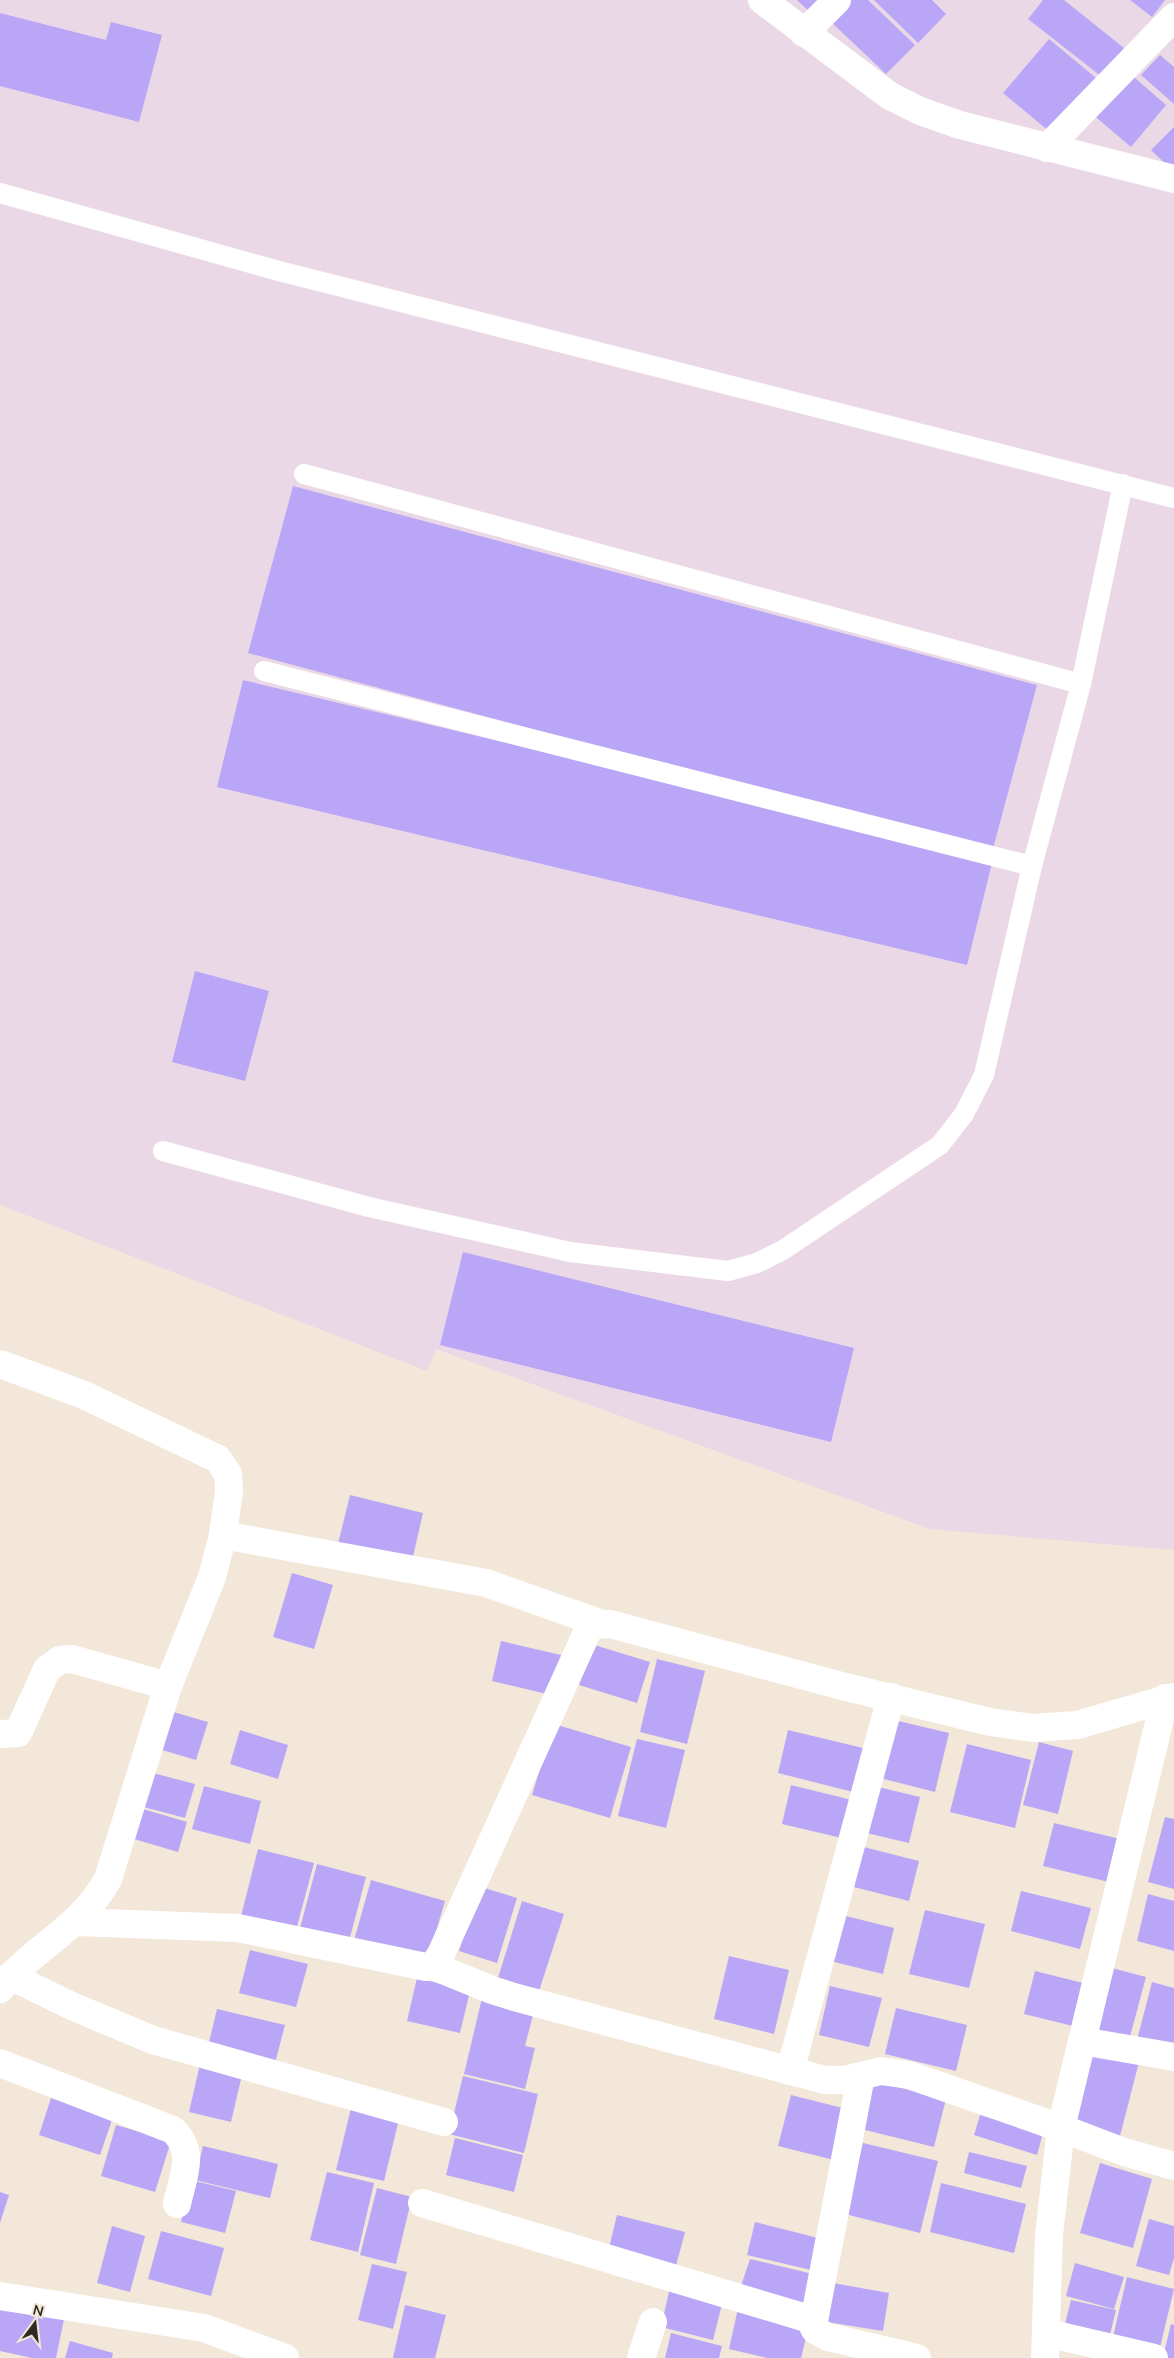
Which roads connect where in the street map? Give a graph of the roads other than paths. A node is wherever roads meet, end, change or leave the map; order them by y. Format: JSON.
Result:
{"nodes":[{"id":1,"x":762,"y":0,"type":"edge"},
{"id":2,"x":837,"y":0,"type":"edge"},
{"id":3,"x":1174,"y":17,"type":"edge"},
{"id":4,"x":804,"y":33,"type":"junction"},
{"id":5,"x":1048,"y":148,"type":"junction"},
{"id":6,"x":1174,"y":179,"type":"edge"},
{"id":7,"x":0,"y":193,"type":"edge"},
{"id":8,"x":304,"y":474,"type":"dead end"},
{"id":9,"x":1123,"y":484,"type":"junction"},
{"id":10,"x":1174,"y":498,"type":"edge"},
{"id":11,"x":264,"y":672,"type":"dead end"},
{"id":12,"x":1081,"y":684,"type":"junction"},
{"id":13,"x":1032,"y":866,"type":"junction"},
{"id":14,"x":163,"y":1151,"type":"dead end"},
{"id":15,"x":0,"y":1364,"type":"edge"},
{"id":16,"x":223,"y":1535,"type":"junction"},
{"id":17,"x":602,"y":1624,"type":"junction"},
{"id":18,"x":168,"y":1686,"type":"junction"},
{"id":19,"x":1170,"y":1697,"type":"edge"},
{"id":20,"x":891,"y":1698,"type":"junction"},
{"id":21,"x":0,"y":1734,"type":"edge"},
{"id":22,"x":76,"y":1922,"type":"junction"},
{"id":23,"x":433,"y":1966,"type":"junction"},
{"id":24,"x":5,"y":1982,"type":"edge"},
{"id":25,"x":1082,"y":2041,"type":"junction"},
{"id":26,"x":1174,"y":2057,"type":"edge"},
{"id":27,"x":0,"y":2063,"type":"edge"},
{"id":28,"x":790,"y":2070,"type":"junction"},
{"id":29,"x":861,"y":2076,"type":"junction"},
{"id":30,"x":444,"y":2122,"type":"dead end"},
{"id":31,"x":1061,"y":2128,"type":"junction"},
{"id":32,"x":1174,"y":2166,"type":"edge"},
{"id":33,"x":422,"y":2203,"type":"dead end"},
{"id":34,"x":177,"y":2204,"type":"dead end"},
{"id":35,"x":0,"y":2296,"type":"edge"},
{"id":36,"x":813,"y":2320,"type":"junction"},
{"id":37,"x":653,"y":2322,"type":"dead end"},
{"id":38,"x":1046,"y":2345,"type":"edge"},
{"id":39,"x":285,"y":2358,"type":"edge"},
{"id":40,"x":640,"y":2358,"type":"edge"},
{"id":41,"x":917,"y":2358,"type":"edge"},
{"id":42,"x":1154,"y":2358,"type":"edge"}],
"edges":[{"from":1,"to":4,"type":"street"},
{"from":2,"to":4,"type":"street"},
{"from":3,"to":5,"type":"street"},
{"from":4,"to":5,"type":"street"},
{"from":5,"to":6,"type":"street"},
{"from":7,"to":9,"type":"lane"},
{"from":8,"to":12,"type":"lane"},
{"from":9,"to":10,"type":"lane"},
{"from":9,"to":12,"type":"lane"},
{"from":11,"to":13,"type":"lane"},
{"from":12,"to":13,"type":"lane"},
{"from":13,"to":14,"type":"lane"},
{"from":15,"to":16,"type":"street"},
{"from":16,"to":17,"type":"street"},
{"from":16,"to":18,"type":"street"},
{"from":17,"to":20,"type":"street"},
{"from":17,"to":23,"type":"street"},
{"from":18,"to":21,"type":"street"},
{"from":18,"to":22,"type":"street"},
{"from":19,"to":20,"type":"street"},
{"from":19,"to":25,"type":"street"},
{"from":20,"to":28,"type":"street"},
{"from":22,"to":23,"type":"street"},
{"from":22,"to":24,"type":"street"},
{"from":23,"to":28,"type":"street"},
{"from":24,"to":30,"type":"street"},
{"from":25,"to":26,"type":"street"},
{"from":25,"to":31,"type":"street"},
{"from":27,"to":34,"type":"street"},
{"from":28,"to":29,"type":"street"},
{"from":29,"to":31,"type":"street"},
{"from":29,"to":36,"type":"street"},
{"from":31,"to":32,"type":"street"},
{"from":31,"to":38,"type":"street"},
{"from":33,"to":36,"type":"street"},
{"from":35,"to":39,"type":"street"},
{"from":36,"to":41,"type":"street"},
{"from":37,"to":40,"type":"street"},
{"from":38,"to":42,"type":"street"}]}
